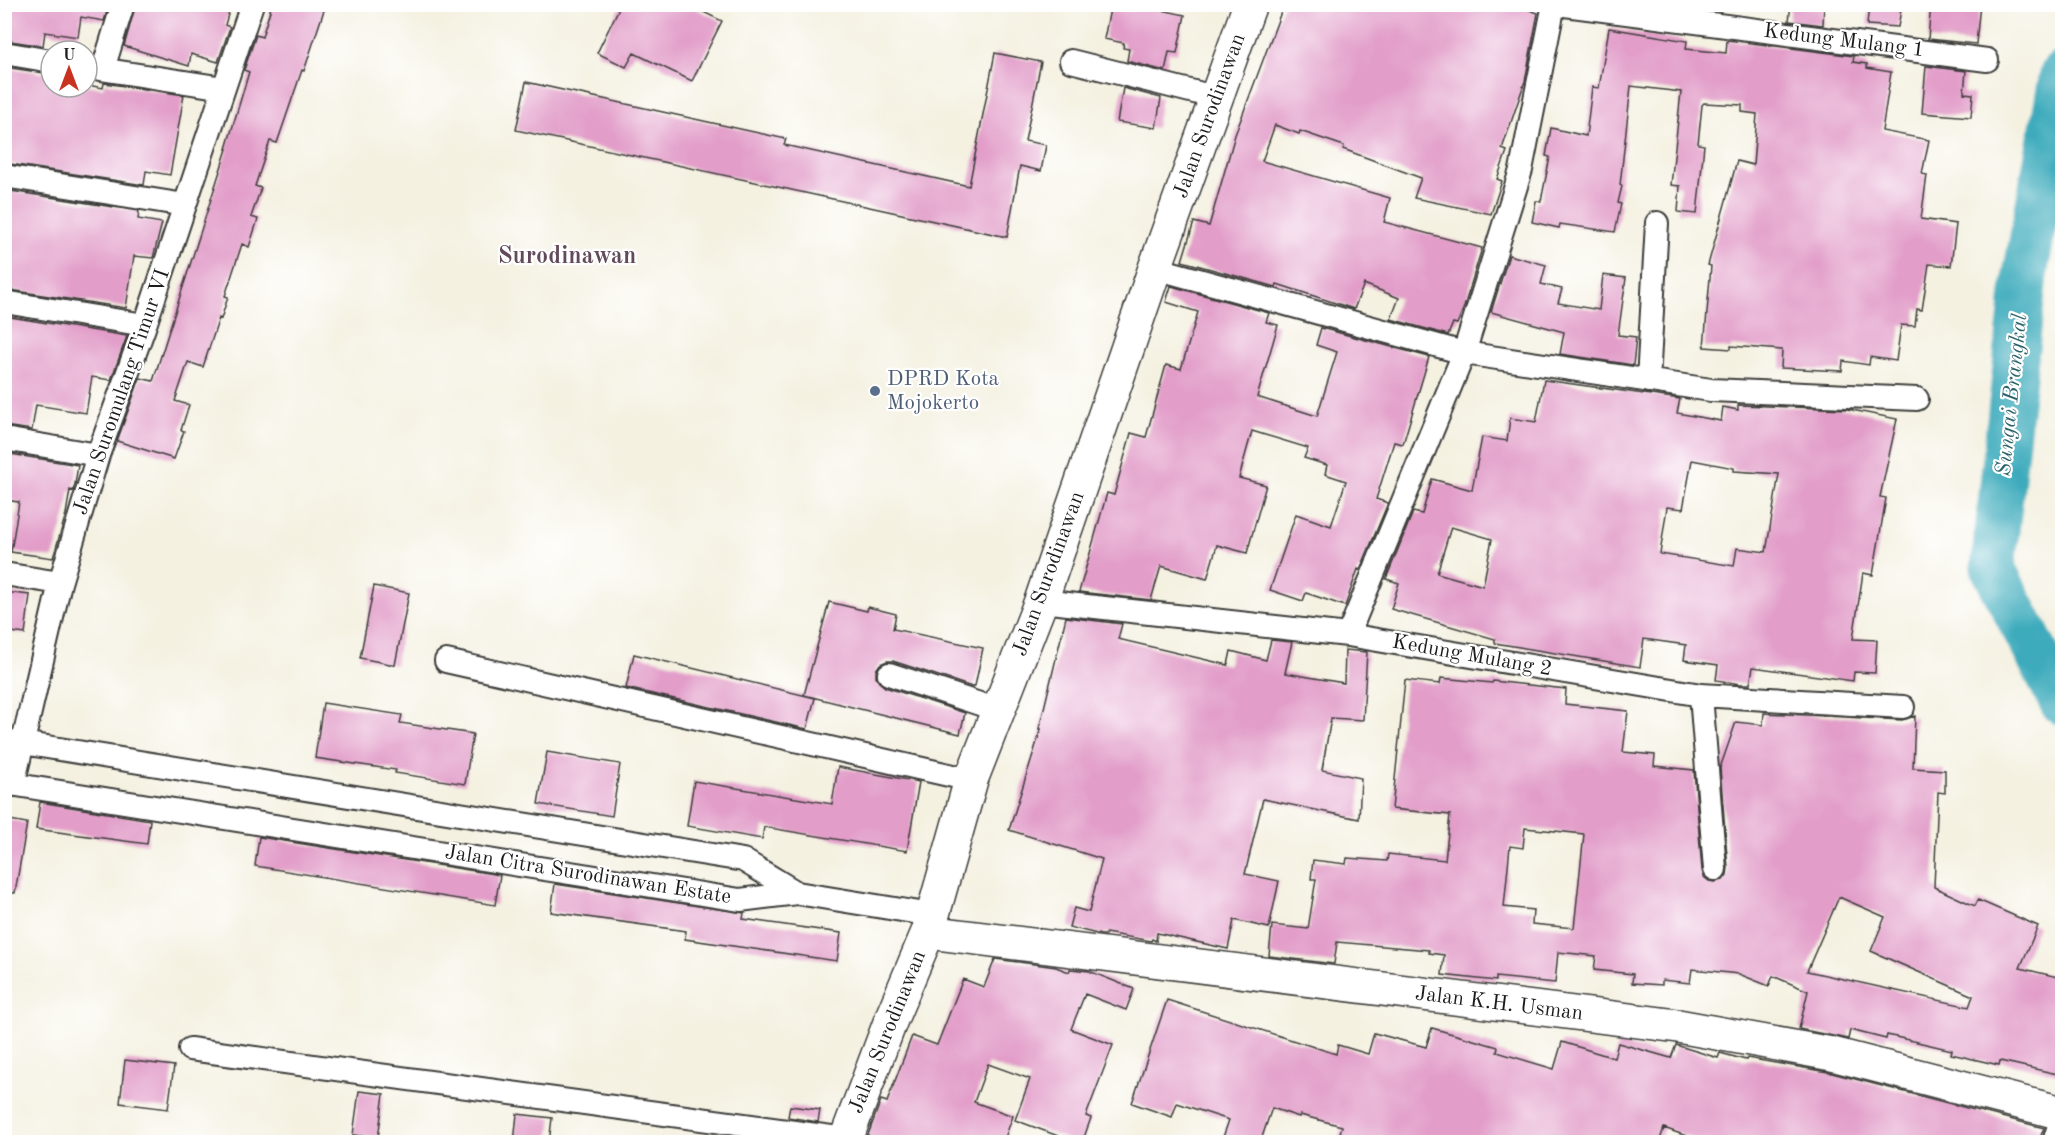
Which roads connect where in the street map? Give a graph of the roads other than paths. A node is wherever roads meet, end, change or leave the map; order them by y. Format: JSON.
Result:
{"nodes":[{"id":1,"x":123,"y":4,"type":"edge"},
{"id":2,"x":252,"y":4,"type":"edge"},
{"id":3,"x":1250,"y":4,"type":"edge"},
{"id":4,"x":1556,"y":4,"type":"edge"},
{"id":5,"x":4,"y":53,"type":"edge"},
{"id":6,"x":39,"y":59,"type":"edge"},
{"id":7,"x":99,"y":59,"type":"edge"},
{"id":8,"x":1987,"y":60,"type":"dead end"},
{"id":9,"x":1071,"y":61,"type":"dead end"},
{"id":10,"x":99,"y":69,"type":"edge"},
{"id":11,"x":224,"y":88,"type":"junction"},
{"id":12,"x":1218,"y":98,"type":"junction"},
{"id":13,"x":4,"y":176,"type":"edge"},
{"id":14,"x":185,"y":205,"type":"junction"},
{"id":15,"x":1658,"y":223,"type":"dead end"},
{"id":16,"x":1155,"y":268,"type":"junction"},
{"id":17,"x":4,"y":302,"type":"edge"},
{"id":18,"x":145,"y":325,"type":"junction"},
{"id":19,"x":1464,"y":353,"type":"junction"},
{"id":20,"x":1648,"y":381,"type":"junction"},
{"id":21,"x":1917,"y":399,"type":"dead end"},
{"id":22,"x":4,"y":439,"type":"edge"},
{"id":23,"x":98,"y":454,"type":"junction"},
{"id":24,"x":4,"y":574,"type":"edge"},
{"id":25,"x":60,"y":583,"type":"junction"},
{"id":26,"x":1041,"y":601,"type":"junction"},
{"id":27,"x":1348,"y":635,"type":"junction"},
{"id":28,"x":446,"y":661,"type":"dead end"},
{"id":29,"x":889,"y":674,"type":"dead end"},
{"id":30,"x":1701,"y":695,"type":"junction"},
{"id":31,"x":1903,"y":707,"type":"dead end"},
{"id":32,"x":998,"y":710,"type":"junction"},
{"id":33,"x":14,"y":742,"type":"edge"},
{"id":34,"x":971,"y":780,"type":"junction"},
{"id":35,"x":9,"y":784,"type":"edge"},
{"id":36,"x":1715,"y":869,"type":"dead end"},
{"id":37,"x":797,"y":893,"type":"junction"},
{"id":38,"x":930,"y":924,"type":"junction"},
{"id":39,"x":190,"y":1049,"type":"dead end"},
{"id":40,"x":2062,"y":1114,"type":"edge"},
{"id":41,"x":845,"y":1141,"type":"edge"},
{"id":42,"x":2054,"y":1143,"type":"edge"}],
"edges":[{"from":1,"to":7,"type":"street"},
{"from":2,"to":11,"type":"street","name":"Jalan Suromulang Timur VI"},
{"from":3,"to":12,"type":"main road","name":"Jalan Surodinawan"},
{"from":4,"to":8,"type":"street","name":"Kedung Mulang 1"},
{"from":4,"to":19,"type":"street"},
{"from":5,"to":6,"type":"street"},
{"from":9,"to":12,"type":"street"},
{"from":10,"to":11,"type":"street"},
{"from":11,"to":14,"type":"street","name":"Jalan Suromulang Timur VI"},
{"from":12,"to":16,"type":"main road","name":"Jalan Surodinawan"},
{"from":13,"to":14,"type":"street"},
{"from":14,"to":18,"type":"street","name":"Jalan Suromulang Timur VI"},
{"from":15,"to":20,"type":"street"},
{"from":16,"to":19,"type":"street"},
{"from":16,"to":26,"type":"main road","name":"Jalan Surodinawan"},
{"from":17,"to":18,"type":"street"},
{"from":18,"to":23,"type":"street","name":"Jalan Suromulang Timur VI"},
{"from":19,"to":20,"type":"street"},
{"from":19,"to":27,"type":"street"},
{"from":20,"to":21,"type":"street"},
{"from":22,"to":23,"type":"street"},
{"from":23,"to":25,"type":"street","name":"Jalan Suromulang Timur VI"},
{"from":24,"to":25,"type":"street"},
{"from":25,"to":33,"type":"street","name":"Jalan Suromulang Timur VI"},
{"from":26,"to":27,"type":"street","name":"Kedung Mulang 2"},
{"from":26,"to":32,"type":"main road","name":"Jalan Surodinawan"},
{"from":27,"to":30,"type":"street","name":"Kedung Mulang 2"},
{"from":28,"to":34,"type":"street"},
{"from":29,"to":32,"type":"street"},
{"from":30,"to":31,"type":"street","name":"Kedung Mulang 2"},
{"from":30,"to":36,"type":"street"},
{"from":32,"to":34,"type":"main road","name":"Jalan Surodinawan"},
{"from":33,"to":35,"type":"street","name":"Jalan Suromulang Timur VI"},
{"from":33,"to":37,"type":"street","name":"Jalan Citra Surodinawan Estate"},
{"from":34,"to":38,"type":"main road","name":"Jalan Surodinawan"},
{"from":35,"to":37,"type":"street","name":"Jalan Citra Surodinawan Estate"},
{"from":37,"to":38,"type":"street"},
{"from":38,"to":40,"type":"main road","name":"Jalan K.H. Usman"},
{"from":38,"to":41,"type":"main road","name":"Jalan Surodinawan"},
{"from":39,"to":41,"type":"street"},
{"from":40,"to":42,"type":"street"}]}
